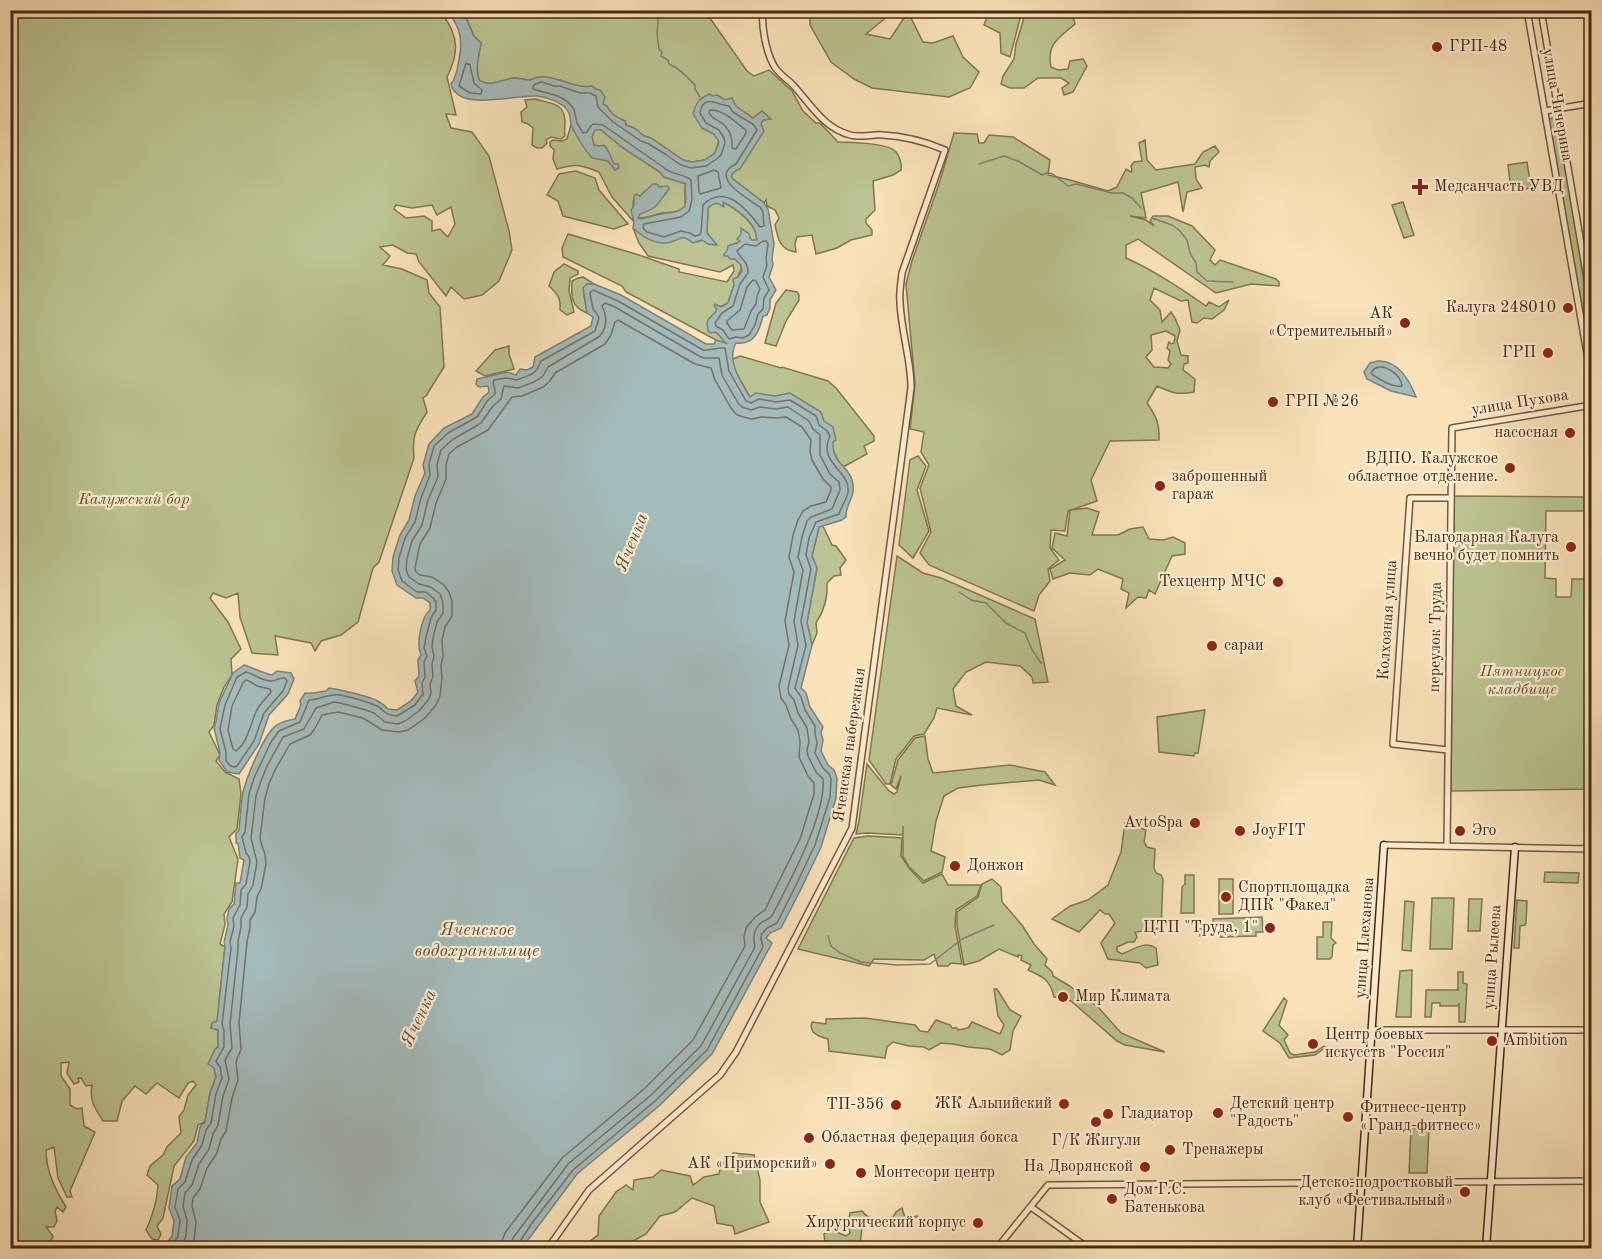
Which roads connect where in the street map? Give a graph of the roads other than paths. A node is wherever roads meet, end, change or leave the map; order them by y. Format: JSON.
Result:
{"nodes":[{"id":1,"x":763,"y":10,"type":"edge"},
{"id":2,"x":1527,"y":10,"type":"edge"},
{"id":3,"x":1540,"y":10,"type":"edge"},
{"id":4,"x":1592,"y":103,"type":"edge"},
{"id":5,"x":1558,"y":109,"type":"junction"},
{"id":6,"x":1545,"y":111,"type":"junction"},
{"id":7,"x":1592,"y":308,"type":"edge"},
{"id":8,"x":1592,"y":382,"type":"edge"},
{"id":9,"x":1592,"y":405,"type":"edge"},
{"id":10,"x":1452,"y":428,"type":"joint"},
{"id":11,"x":1451,"y":498,"type":"junction"},
{"id":12,"x":1448,"y":750,"type":"junction"},
{"id":13,"x":1384,"y":845,"type":"joint"},
{"id":14,"x":1447,"y":846,"type":"junction"},
{"id":15,"x":1515,"y":847,"type":"junction"},
{"id":16,"x":1592,"y":849,"type":"edge"},
{"id":17,"x":1372,"y":1030,"type":"junction"},
{"id":18,"x":1502,"y":1030,"type":"junction"},
{"id":19,"x":1592,"y":1030,"type":"edge"},
{"id":20,"x":1592,"y":1181,"type":"edge"},
{"id":21,"x":1361,"y":1182,"type":"junction"},
{"id":22,"x":1491,"y":1182,"type":"junction"},
{"id":23,"x":1031,"y":1207,"type":"junction"},
{"id":24,"x":548,"y":1248,"type":"edge"},
{"id":25,"x":997,"y":1248,"type":"edge"},
{"id":26,"x":1088,"y":1248,"type":"edge"},
{"id":27,"x":1357,"y":1248,"type":"edge"},
{"id":28,"x":1486,"y":1248,"type":"edge"}],
"edges":[{"from":1,"to":24,"type":"street","name":"Яченская набережная"},
{"from":2,"to":6,"type":"street","name":"улица Чичерина"},
{"from":3,"to":5,"type":"street","name":"улица Чичерина"},
{"from":4,"to":5,"type":"street"},
{"from":5,"to":6,"type":"street"},
{"from":5,"to":7,"type":"street","name":"улица Чичерина"},
{"from":6,"to":8,"type":"street","name":"улица Чичерина"},
{"from":9,"to":10,"type":"street","name":"улица Пухова"},
{"from":10,"to":11,"type":"street","name":"переулок Труда"},
{"from":11,"to":12,"type":"street","name":"переулок Труда"},
{"from":11,"to":12,"type":"street","name":"Колхозная улица"},
{"from":12,"to":14,"type":"street","name":"переулок Труда"},
{"from":13,"to":14,"type":"street"},
{"from":13,"to":17,"type":"main road","name":"улица Плеханова"},
{"from":14,"to":15,"type":"street"},
{"from":15,"to":16,"type":"street"},
{"from":15,"to":18,"type":"main road","name":"улица Рылеева"},
{"from":17,"to":18,"type":"street"},
{"from":17,"to":21,"type":"main road","name":"улица Плеханова"},
{"from":18,"to":19,"type":"street"},
{"from":18,"to":22,"type":"main road","name":"улица Рылеева"},
{"from":20,"to":22,"type":"street"},
{"from":21,"to":22,"type":"street"},
{"from":21,"to":23,"type":"street"},
{"from":21,"to":27,"type":"main road","name":"улица Плеханова"},
{"from":22,"to":28,"type":"main road","name":"улица Рылеева"},
{"from":23,"to":25,"type":"street"},
{"from":23,"to":26,"type":"street"}]}
